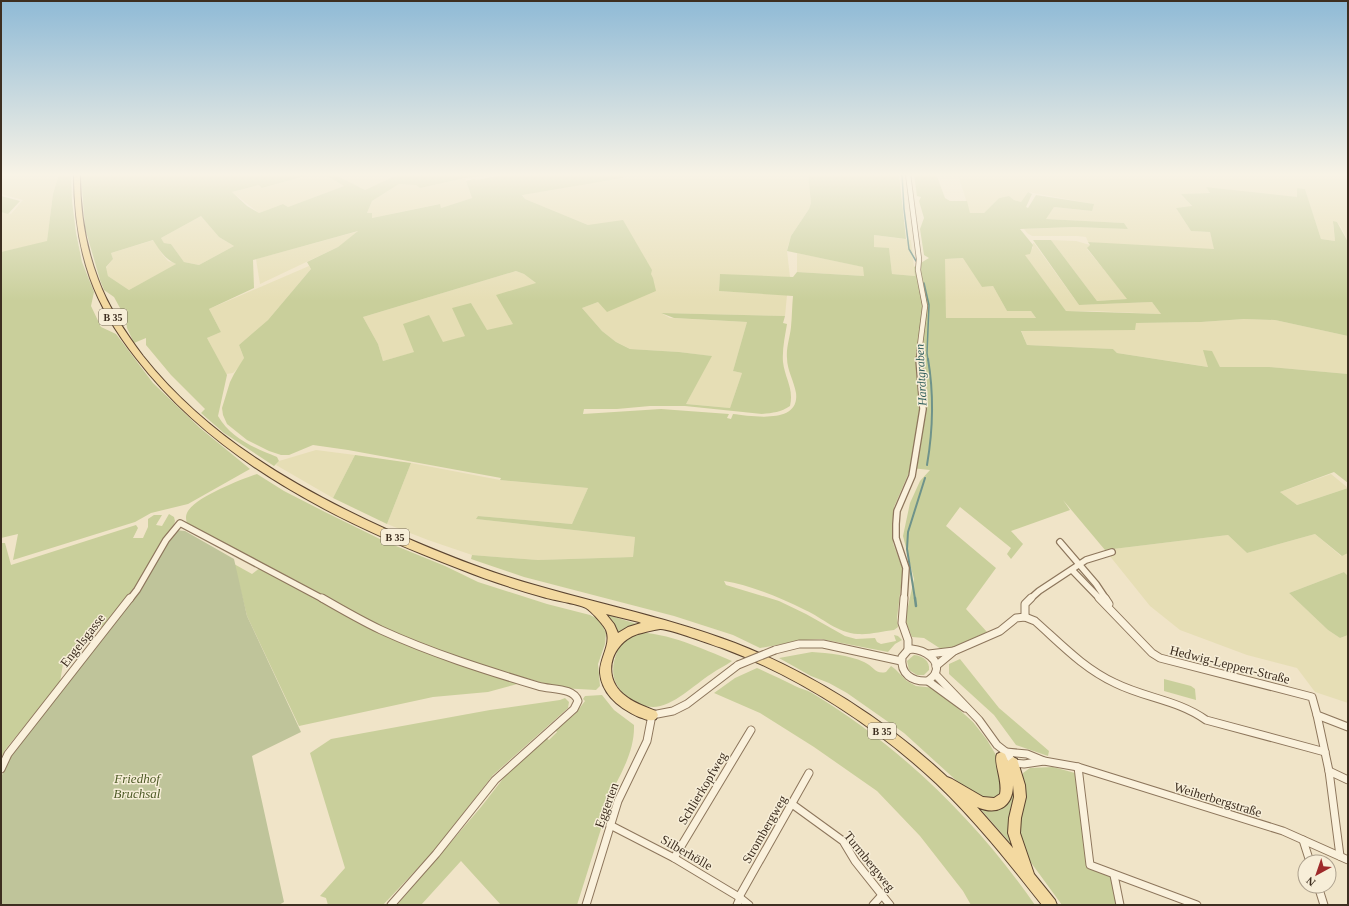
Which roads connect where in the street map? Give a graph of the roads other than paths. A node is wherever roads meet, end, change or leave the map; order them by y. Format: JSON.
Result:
{"nodes":[{"id":1,"x":81,"y":216,"type":"edge"},
{"id":2,"x":913,"y":216,"type":"edge"},
{"id":3,"x":1060,"y":542,"type":"dead end"},
{"id":4,"x":1112,"y":552,"type":"dead end"},
{"id":5,"x":1080,"y":565,"type":"junction"},
{"id":6,"x":1072,"y":570,"type":"junction"},
{"id":7,"x":589,"y":605,"type":"junction"},
{"id":8,"x":1025,"y":616,"type":"junction"},
{"id":9,"x":1116,"y":616,"type":"junction"},
{"id":10,"x":660,"y":624,"type":"junction"},
{"id":11,"x":908,"y":640,"type":"junction"},
{"id":12,"x":611,"y":647,"type":"junction"},
{"id":13,"x":918,"y":649,"type":"junction"},
{"id":14,"x":908,"y":650,"type":"junction"},
{"id":15,"x":954,"y":652,"type":"junction"},
{"id":16,"x":929,"y":654,"type":"junction"},
{"id":17,"x":901,"y":661,"type":"junction"},
{"id":18,"x":936,"y":666,"type":"junction"},
{"id":19,"x":935,"y":674,"type":"junction"},
{"id":20,"x":928,"y":681,"type":"junction"},
{"id":21,"x":972,"y":713,"type":"junction"},
{"id":22,"x":652,"y":715,"type":"junction"},
{"id":23,"x":1317,"y":715,"type":"junction"},
{"id":24,"x":1348,"y":727,"type":"edge"},
{"id":25,"x":751,"y":730,"type":"dead end"},
{"id":26,"x":1325,"y":752,"type":"junction"},
{"id":27,"x":1007,"y":758,"type":"junction"},
{"id":28,"x":1044,"y":761,"type":"junction"},
{"id":29,"x":1078,"y":767,"type":"junction"},
{"id":30,"x":1,"y":769,"type":"edge"},
{"id":31,"x":1329,"y":771,"type":"junction"},
{"id":32,"x":809,"y":772,"type":"dead end"},
{"id":33,"x":940,"y":778,"type":"junction"},
{"id":34,"x":1348,"y":780,"type":"edge"},
{"id":35,"x":792,"y":804,"type":"junction"},
{"id":36,"x":610,"y":825,"type":"junction"},
{"id":37,"x":1303,"y":840,"type":"junction"},
{"id":38,"x":1307,"y":854,"type":"edge"},
{"id":39,"x":1340,"y":856,"type":"junction"},
{"id":40,"x":674,"y":858,"type":"junction"},
{"id":41,"x":1348,"y":860,"type":"edge"},
{"id":42,"x":1114,"y":875,"type":"junction"},
{"id":43,"x":1031,"y":881,"type":"junction"},
{"id":44,"x":1321,"y":894,"type":"edge"},
{"id":45,"x":882,"y":895,"type":"junction"},
{"id":46,"x":739,"y":900,"type":"edge"},
{"id":47,"x":391,"y":905,"type":"edge"},
{"id":48,"x":586,"y":905,"type":"edge"},
{"id":49,"x":749,"y":905,"type":"edge"},
{"id":50,"x":873,"y":905,"type":"edge"},
{"id":51,"x":890,"y":905,"type":"edge"},
{"id":52,"x":1050,"y":905,"type":"edge"},
{"id":53,"x":1120,"y":905,"type":"edge"},
{"id":54,"x":1197,"y":905,"type":"edge"},
{"id":55,"x":1324,"y":905,"type":"edge"}],
"edges":[{"from":1,"to":7,"type":"main road","number":"B 35"},
{"from":2,"to":11,"type":"street"},
{"from":3,"to":5,"type":"street","name":"Hedwig-Leppert-Straße"},
{"from":4,"to":5,"type":"street"},
{"from":5,"to":6,"type":"street"},
{"from":5,"to":9,"type":"street","name":"Hedwig-Leppert-Straße"},
{"from":6,"to":8,"type":"street"},
{"from":6,"to":9,"type":"street","name":"Hedwig-Leppert-Straße"},
{"from":7,"to":10,"type":"main road","number":"B 35"},
{"from":7,"to":12,"type":"main road"},
{"from":8,"to":15,"type":"street"},
{"from":8,"to":26,"type":"street"},
{"from":9,"to":23,"type":"street","name":"Hedwig-Leppert-Straße"},
{"from":10,"to":12,"type":"main road"},
{"from":10,"to":33,"type":"main road","number":"B 35"},
{"from":11,"to":13,"type":"street"},
{"from":11,"to":14,"type":"street"},
{"from":12,"to":22,"type":"main road"},
{"from":13,"to":14,"type":"street"},
{"from":13,"to":16,"type":"street"},
{"from":14,"to":17,"type":"street"},
{"from":15,"to":16,"type":"street"},
{"from":15,"to":18,"type":"street"},
{"from":16,"to":18,"type":"street"},
{"from":17,"to":20,"type":"street"},
{"from":17,"to":22,"type":"street","bridge":true},
{"from":18,"to":19,"type":"street"},
{"from":19,"to":20,"type":"street"},
{"from":19,"to":21,"type":"street"},
{"from":20,"to":21,"type":"street"},
{"from":21,"to":27,"type":"street"},
{"from":22,"to":36,"type":"street","name":"Eggerten"},
{"from":23,"to":24,"type":"street"},
{"from":23,"to":26,"type":"street","name":"Hedwig-Leppert-Straße"},
{"from":25,"to":40,"type":"street","name":"Schlierkopfweg"},
{"from":26,"to":31,"type":"street","name":"Hedwig-Leppert-Straße"},
{"from":27,"to":28,"type":"street","name":"Weiherbergstraße"},
{"from":27,"to":28,"type":"street","name":"Weiherbergstraße"},
{"from":27,"to":33,"type":"main road","number":"B 35"},
{"from":27,"to":43,"type":"main road"},
{"from":28,"to":29,"type":"street","name":"Weiherbergstraße"},
{"from":29,"to":37,"type":"street","name":"Weiherbergstraße"},
{"from":29,"to":42,"type":"street"},
{"from":30,"to":47,"type":"street","name":"Engelsgasse"},
{"from":31,"to":34,"type":"street"},
{"from":31,"to":39,"type":"street","name":"Hedwig-Leppert-Straße"},
{"from":32,"to":35,"type":"street","name":"Strombergweg"},
{"from":33,"to":43,"type":"main road","number":"B 35"},
{"from":35,"to":45,"type":"street","name":"Turmbergweg"},
{"from":35,"to":46,"type":"street","name":"Strombergweg"},
{"from":36,"to":40,"type":"street","name":"Silberhölle"},
{"from":36,"to":48,"type":"street","name":"Eggerten"},
{"from":37,"to":38,"type":"street"},
{"from":37,"to":39,"type":"street","name":"Weiherbergstraße"},
{"from":39,"to":41,"type":"street","name":"Weiherbergstraße"},
{"from":40,"to":46,"type":"street","name":"Silberhölle"},
{"from":42,"to":53,"type":"street"},
{"from":42,"to":54,"type":"street"},
{"from":43,"to":52,"type":"main road","number":"B 35"},
{"from":44,"to":55,"type":"street"},
{"from":45,"to":50,"type":"street"},
{"from":45,"to":51,"type":"street","name":"Turmbergweg"},
{"from":46,"to":49,"type":"street","name":"Silberhölle"}]}
